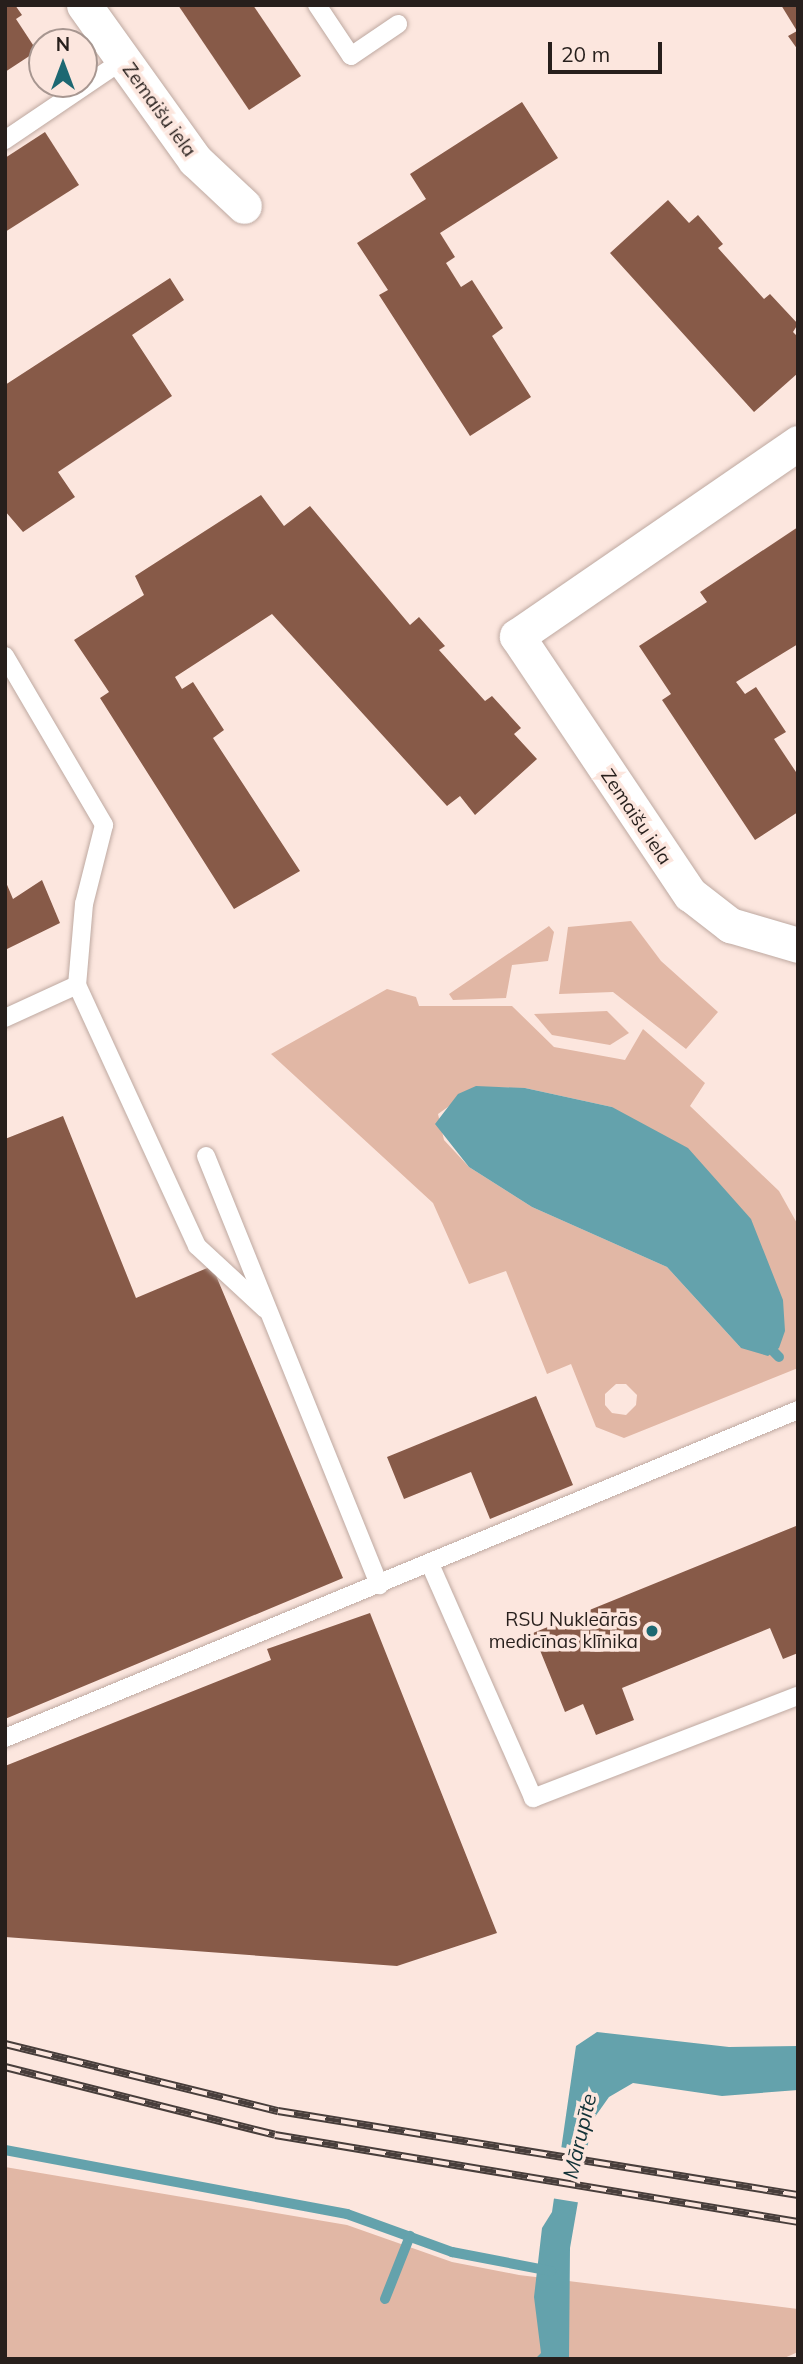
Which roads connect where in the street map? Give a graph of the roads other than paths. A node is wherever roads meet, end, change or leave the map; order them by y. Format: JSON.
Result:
{"nodes":[{"id":1,"x":85,"y":5,"type":"edge"},
{"id":2,"x":317,"y":5,"type":"edge"},
{"id":3,"x":398,"y":24,"type":"dead end"},
{"id":4,"x":123,"y":60,"type":"junction"},
{"id":5,"x":5,"y":140,"type":"edge"},
{"id":6,"x":244,"y":206,"type":"dead end"},
{"id":7,"x":798,"y":443,"type":"edge"},
{"id":8,"x":5,"y":656,"type":"edge"},
{"id":9,"x":798,"y":945,"type":"edge"},
{"id":10,"x":78,"y":985,"type":"junction"},
{"id":11,"x":5,"y":1018,"type":"edge"},
{"id":12,"x":206,"y":1156,"type":"dead end"},
{"id":13,"x":270,"y":1314,"type":"junction"},
{"id":14,"x":797,"y":1411,"type":"edge"},
{"id":15,"x":430,"y":1564,"type":"junction"},
{"id":16,"x":379,"y":1585,"type":"junction"},
{"id":17,"x":798,"y":1696,"type":"edge"},
{"id":18,"x":5,"y":1738,"type":"edge"}],
"edges":[{"from":1,"to":4,"type":"street","name":"Zemaišu iela"},
{"from":2,"to":3,"type":"lane"},
{"from":4,"to":5,"type":"lane"},
{"from":4,"to":6,"type":"street","name":"Zemaišu iela"},
{"from":7,"to":9,"type":"street","name":"Zemaišu iela"},
{"from":8,"to":10,"type":"lane"},
{"from":10,"to":11,"type":"lane"},
{"from":10,"to":13,"type":"lane"},
{"from":12,"to":13,"type":"lane"},
{"from":13,"to":16,"type":"lane"},
{"from":14,"to":15,"type":"lane"},
{"from":15,"to":16,"type":"lane"},
{"from":15,"to":17,"type":"lane"},
{"from":16,"to":18,"type":"lane"}]}
